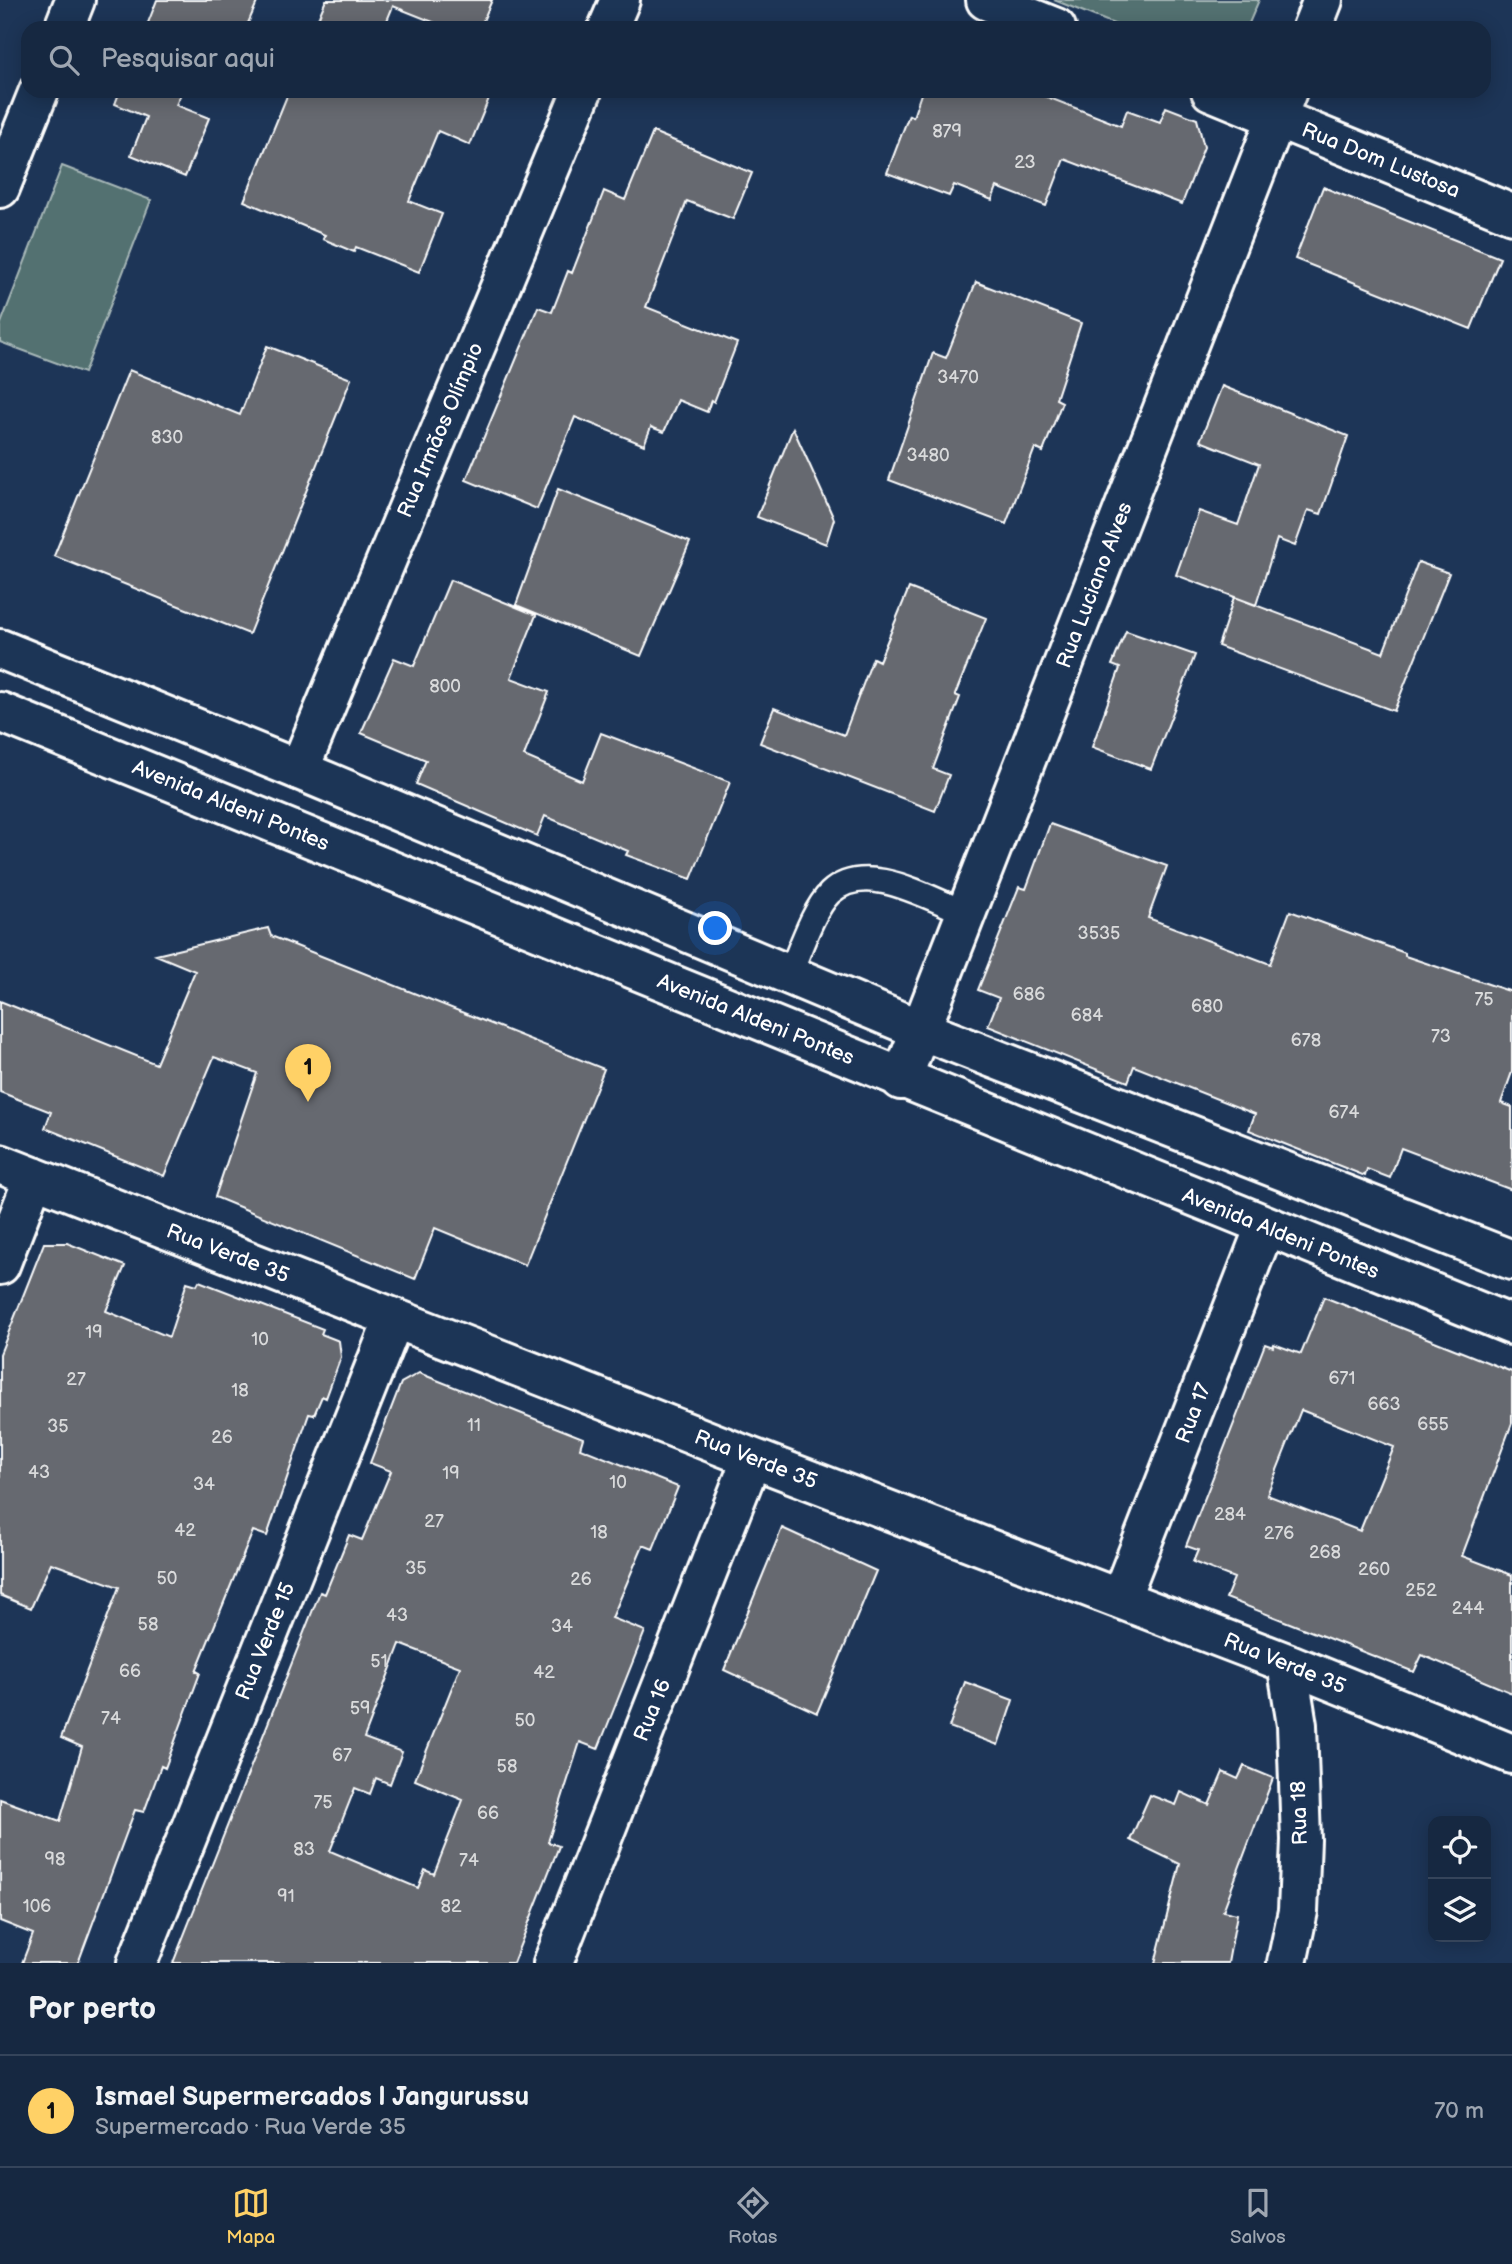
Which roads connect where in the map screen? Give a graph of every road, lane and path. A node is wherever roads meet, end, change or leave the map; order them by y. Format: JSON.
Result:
{"nodes":[{"id":1,"x":75,"y":0,"type":"edge"},
{"id":2,"x":620,"y":0,"type":"edge"},
{"id":3,"x":986,"y":0,"type":"edge"},
{"id":4,"x":1323,"y":0,"type":"edge"},
{"id":5,"x":67,"y":21,"type":"edge"},
{"id":6,"x":611,"y":21,"type":"edge"},
{"id":7,"x":1038,"y":21,"type":"edge"},
{"id":8,"x":1315,"y":21,"type":"edge"},
{"id":9,"x":36,"y":98,"type":"edge"},
{"id":10,"x":579,"y":98,"type":"edge"},
{"id":11,"x":1249,"y":98,"type":"edge"},
{"id":12,"x":1282,"y":104,"type":"edge"},
{"id":13,"x":0,"y":188,"type":"edge"},
{"id":14,"x":1512,"y":214,"type":"edge"},
{"id":15,"x":0,"y":649,"type":"edge"},
{"id":16,"x":0,"y":712,"type":"edge"},
{"id":17,"x":299,"y":769,"type":"junction"},
{"id":18,"x":967,"y":913,"type":"junction"},
{"id":19,"x":789,"y":975,"type":"junction"},
{"id":20,"x":921,"y":1030,"type":"junction"},
{"id":21,"x":901,"y":1080,"type":"junction"},
{"id":22,"x":17,"y":1170,"type":"edge"},
{"id":23,"x":1265,"y":1227,"type":"junction"},
{"id":24,"x":1512,"y":1260,"type":"edge"},
{"id":25,"x":0,"y":1265,"type":"edge"},
{"id":26,"x":394,"y":1318,"type":"junction"},
{"id":27,"x":1512,"y":1325,"type":"edge"},
{"id":28,"x":752,"y":1458,"type":"junction"},
{"id":29,"x":1121,"y":1599,"type":"junction"},
{"id":30,"x":1287,"y":1663,"type":"junction"},
{"id":31,"x":1512,"y":1754,"type":"edge"},
{"id":32,"x":136,"y":1963,"type":"edge"},
{"id":33,"x":552,"y":1963,"type":"edge"},
{"id":34,"x":1287,"y":1963,"type":"edge"}],
"edges":[{"from":1,"to":5,"type":"street"},
{"from":2,"to":6,"type":"street"},
{"from":3,"to":7,"type":"street"},
{"from":4,"to":8,"type":"street"},
{"from":9,"to":13,"type":"street"},
{"from":10,"to":17,"type":"street","name":"Rua Irmãos Olímpio"},
{"from":11,"to":12,"type":"street","name":"Rua Dom Lustosa"},
{"from":12,"to":14,"type":"street","name":"Rua Dom Lustosa"},
{"from":12,"to":18,"type":"street","name":"Rua Luciano Alves"},
{"from":15,"to":17,"type":"street"},
{"from":16,"to":21,"type":"street","name":"Avenida Aldeni Pontes"},
{"from":17,"to":19,"type":"street"},
{"from":18,"to":19,"type":"lane"},
{"from":18,"to":20,"type":"street","name":"Rua Luciano Alves"},
{"from":19,"to":20,"type":"street"},
{"from":20,"to":21,"type":"street","name":"Rua Luciano Alves"},
{"from":20,"to":24,"type":"street"},
{"from":21,"to":23,"type":"street","name":"Avenida Aldeni Pontes"},
{"from":22,"to":25,"type":"street"},
{"from":22,"to":26,"type":"street","name":"Rua Verde 35"},
{"from":23,"to":27,"type":"street","name":"Avenida Aldeni Pontes"},
{"from":23,"to":29,"type":"street","name":"Rua 17"},
{"from":26,"to":28,"type":"street","name":"Rua Verde 35"},
{"from":26,"to":32,"type":"street","name":"Rua Verde 15"},
{"from":28,"to":29,"type":"street","name":"Rua Verde 35"},
{"from":28,"to":33,"type":"street","name":"Rua 16"},
{"from":29,"to":30,"type":"street","name":"Rua Verde 35"},
{"from":30,"to":31,"type":"street","name":"Rua Verde 35"},
{"from":30,"to":34,"type":"street","name":"Rua 18"}]}
